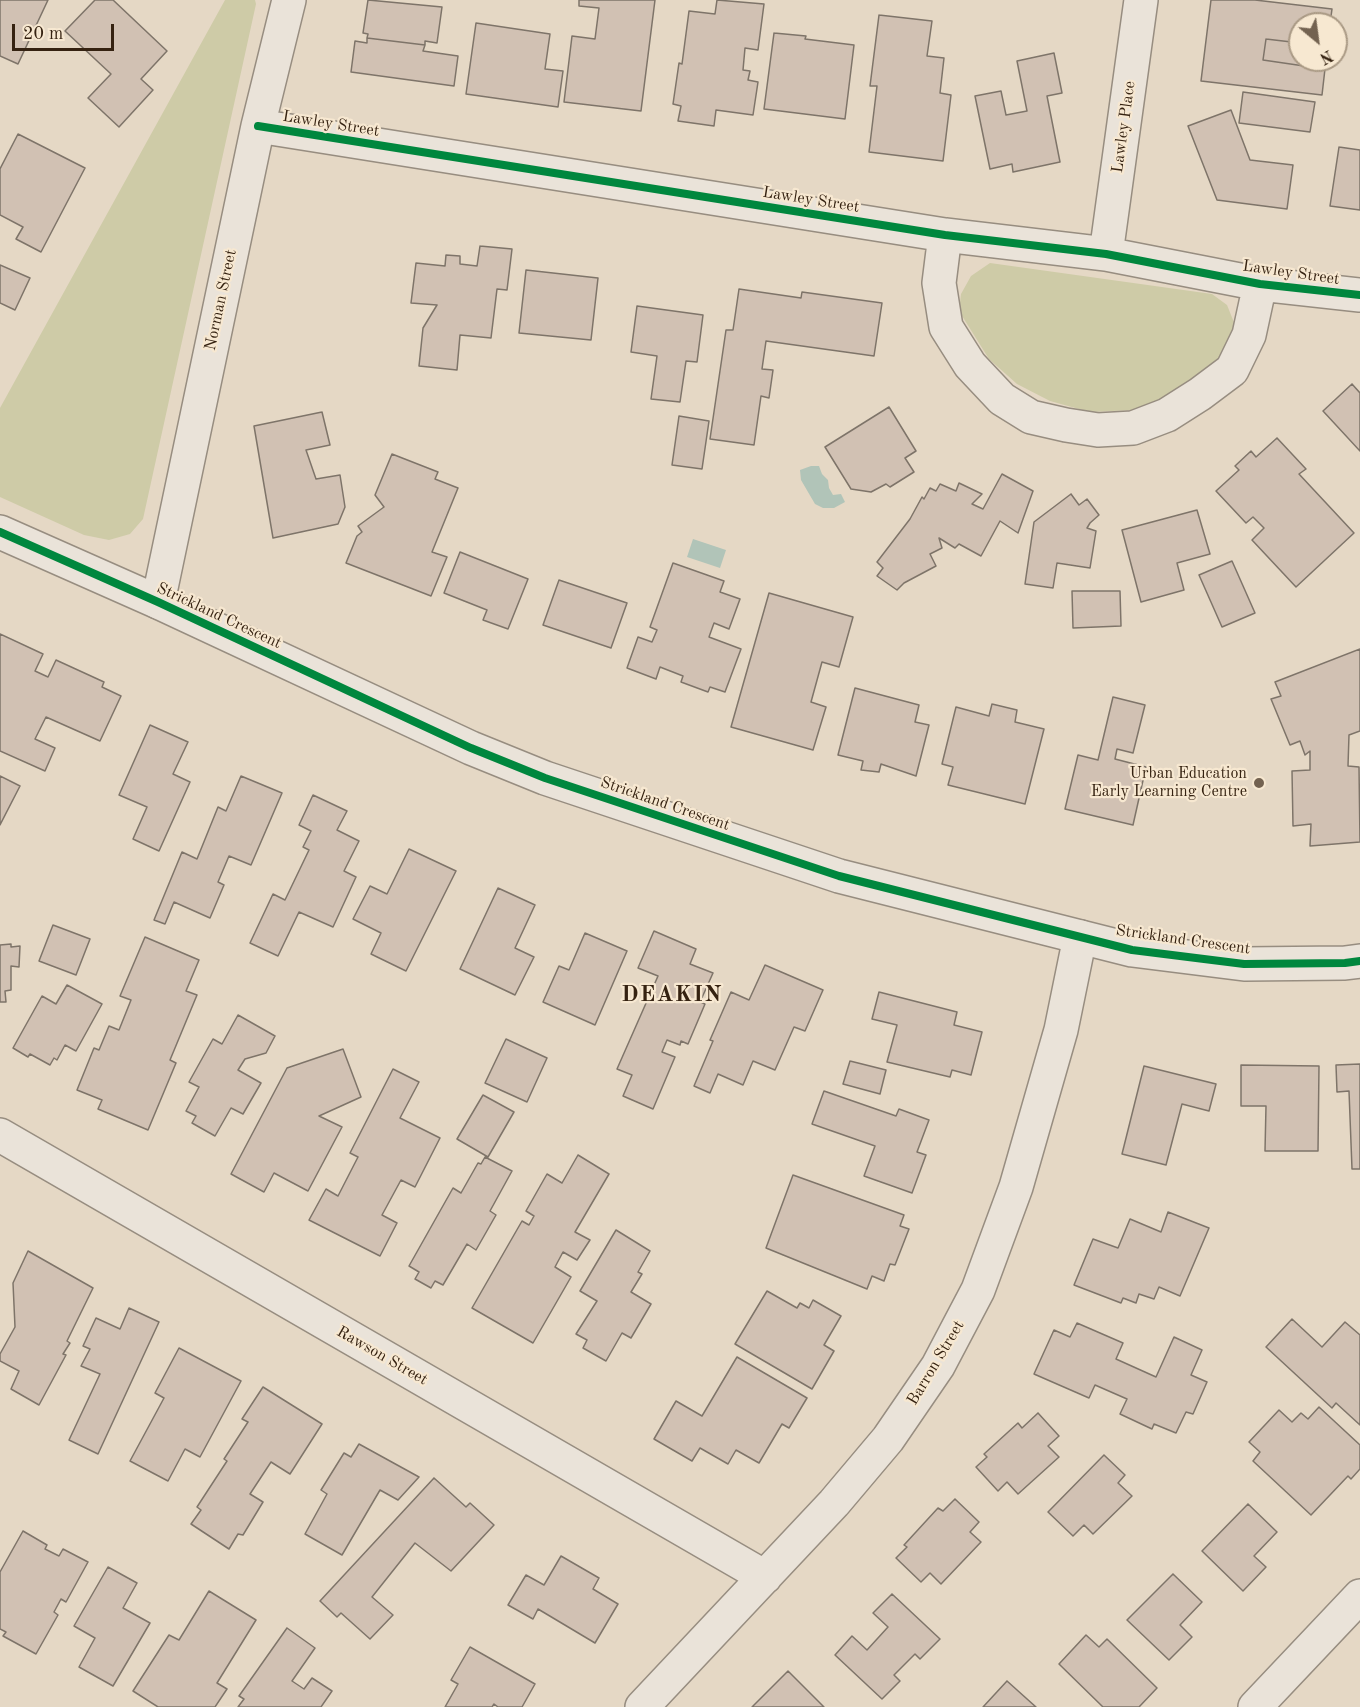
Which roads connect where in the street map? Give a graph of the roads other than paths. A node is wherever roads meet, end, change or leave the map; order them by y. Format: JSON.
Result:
{"nodes":[{"id":1,"x":289,"y":0,"type":"edge"},
{"id":2,"x":1141,"y":0,"type":"edge"},
{"id":3,"x":258,"y":126,"type":"junction"},
{"id":4,"x":945,"y":235,"type":"junction"},
{"id":5,"x":1106,"y":254,"type":"junction"},
{"id":6,"x":1260,"y":284,"type":"junction"},
{"id":7,"x":1360,"y":295,"type":"edge"},
{"id":8,"x":0,"y":532,"type":"edge"},
{"id":9,"x":158,"y":602,"type":"junction"},
{"id":10,"x":1080,"y":937,"type":"junction"},
{"id":11,"x":1360,"y":961,"type":"edge"},
{"id":12,"x":0,"y":1135,"type":"edge"},
{"id":13,"x":765,"y":1577,"type":"junction"},
{"id":14,"x":1360,"y":1596,"type":"edge"},
{"id":15,"x":642,"y":1707,"type":"edge"},
{"id":16,"x":1255,"y":1707,"type":"edge"}],
"edges":[{"from":1,"to":3,"type":"street","name":"Norman Street"},
{"from":2,"to":5,"type":"street","name":"Lawley Place"},
{"from":3,"to":4,"type":"street","name":"Lawley Street"},
{"from":3,"to":9,"type":"street","name":"Norman Street"},
{"from":4,"to":5,"type":"street","name":"Lawley Street"},
{"from":4,"to":6,"type":"street","name":"Lawley Street"},
{"from":5,"to":6,"type":"street","name":"Lawley Street"},
{"from":6,"to":7,"type":"street","name":"Lawley Street"},
{"from":8,"to":9,"type":"street","name":"Strickland Crescent"},
{"from":9,"to":10,"type":"street","name":"Strickland Crescent"},
{"from":10,"to":11,"type":"street","name":"Strickland Crescent"},
{"from":10,"to":13,"type":"street","name":"Barron Street"},
{"from":12,"to":13,"type":"street","name":"Rawson Street"},
{"from":13,"to":15,"type":"street","name":"Barron Street"},
{"from":14,"to":16,"type":"street"}]}
